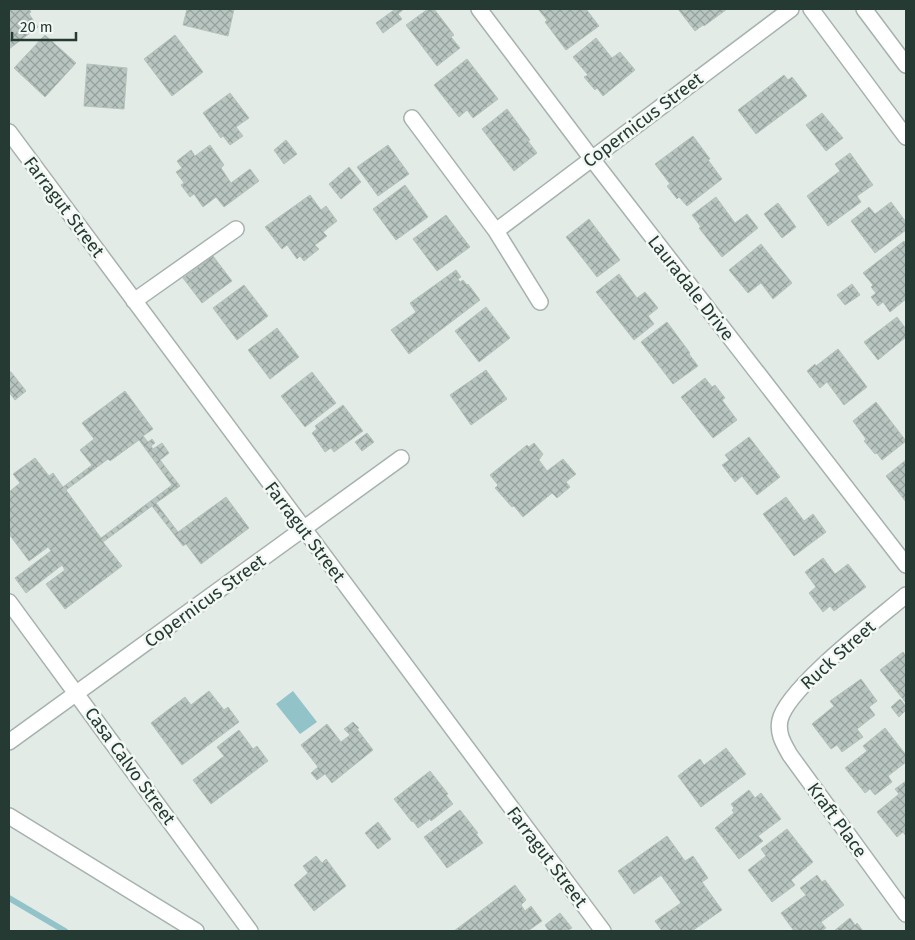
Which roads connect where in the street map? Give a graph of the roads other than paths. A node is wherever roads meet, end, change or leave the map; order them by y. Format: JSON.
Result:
{"nodes":[{"id":1,"x":479,"y":9,"type":"edge"},
{"id":2,"x":791,"y":9,"type":"edge"},
{"id":3,"x":811,"y":9,"type":"edge"},
{"id":4,"x":864,"y":9,"type":"edge"},
{"id":5,"x":906,"y":65,"type":"edge"},
{"id":6,"x":412,"y":118,"type":"dead end"},
{"id":7,"x":9,"y":132,"type":"edge"},
{"id":8,"x":906,"y":137,"type":"edge"},
{"id":9,"x":592,"y":159,"type":"junction"},
{"id":10,"x":236,"y":229,"type":"dead end"},
{"id":11,"x":496,"y":231,"type":"junction"},
{"id":12,"x":134,"y":301,"type":"junction"},
{"id":13,"x":540,"y":302,"type":"dead end"},
{"id":14,"x":401,"y":458,"type":"dead end"},
{"id":15,"x":303,"y":530,"type":"junction"},
{"id":16,"x":906,"y":565,"type":"edge"},
{"id":17,"x":906,"y":595,"type":"edge"},
{"id":18,"x":9,"y":602,"type":"edge"},
{"id":19,"x":77,"y":693,"type":"junction"},
{"id":20,"x":780,"y":721,"type":"joint"},
{"id":21,"x":9,"y":742,"type":"edge"},
{"id":22,"x":9,"y":816,"type":"edge"},
{"id":23,"x":906,"y":914,"type":"edge"},
{"id":24,"x":196,"y":931,"type":"edge"},
{"id":25,"x":250,"y":931,"type":"edge"},
{"id":26,"x":603,"y":931,"type":"edge"}],
"edges":[{"from":1,"to":9,"type":"street","name":"Lauradale Drive"},
{"from":2,"to":9,"type":"street","name":"Copernicus Street"},
{"from":3,"to":8,"type":"street"},
{"from":4,"to":5,"type":"street"},
{"from":6,"to":11,"type":"street"},
{"from":7,"to":12,"type":"street","name":"Farragut Street"},
{"from":9,"to":11,"type":"street","name":"Copernicus Street"},
{"from":9,"to":16,"type":"street","name":"Lauradale Drive"},
{"from":10,"to":12,"type":"street"},
{"from":11,"to":13,"type":"street"},
{"from":12,"to":15,"type":"street","name":"Farragut Street"},
{"from":14,"to":15,"type":"street","name":"Copernicus Street"},
{"from":15,"to":19,"type":"street","name":"Copernicus Street"},
{"from":15,"to":26,"type":"street","name":"Farragut Street"},
{"from":17,"to":20,"type":"street","name":"Ruck Street"},
{"from":18,"to":19,"type":"street","name":"Casa Calvo Street"},
{"from":19,"to":21,"type":"street","name":"Copernicus Street"},
{"from":19,"to":25,"type":"street","name":"Casa Calvo Street"},
{"from":20,"to":23,"type":"street","name":"Kraft Place"},
{"from":22,"to":24,"type":"street"}]}
